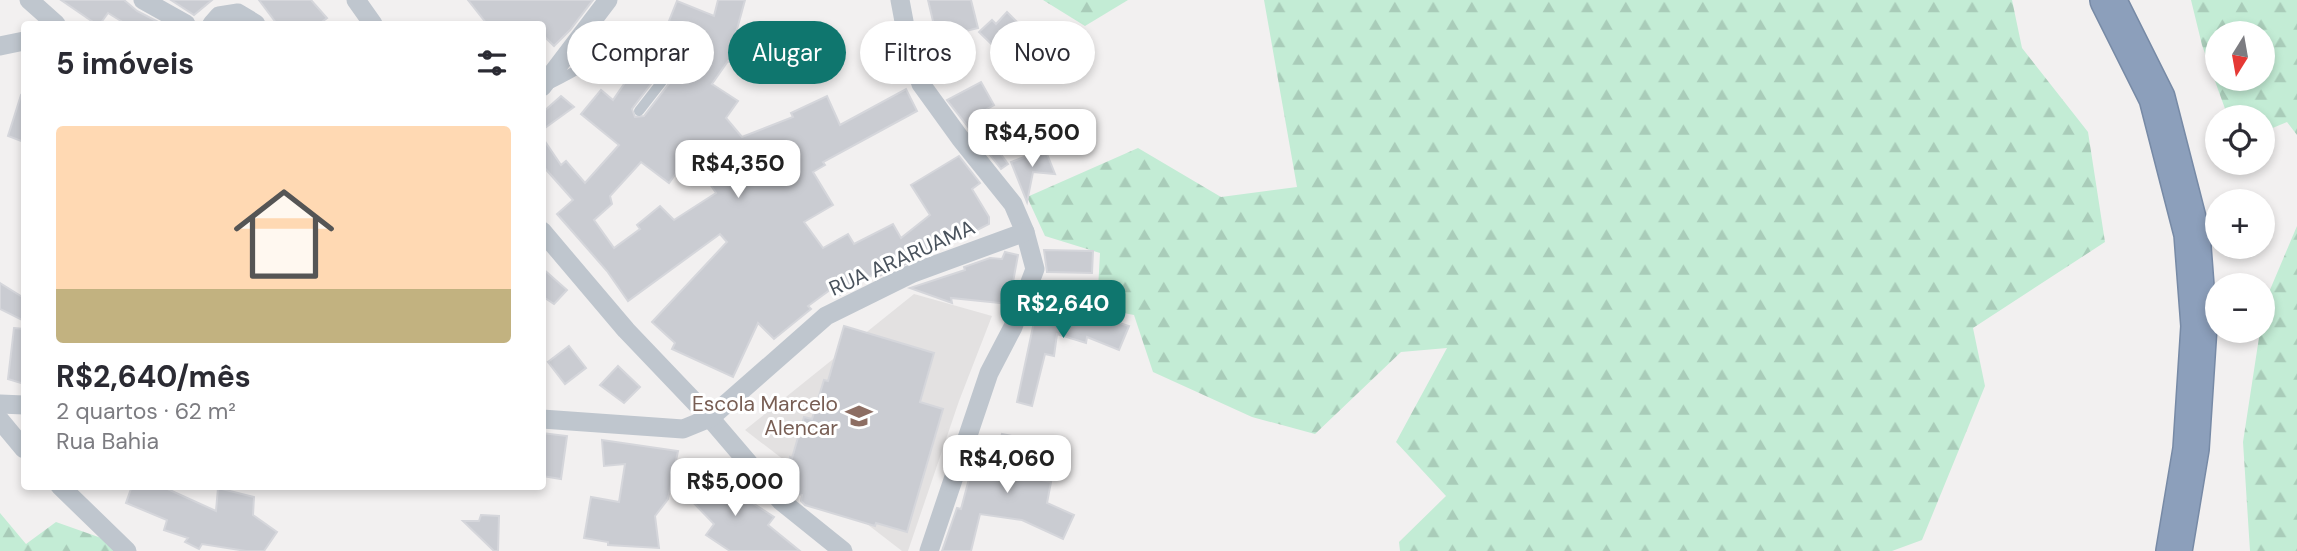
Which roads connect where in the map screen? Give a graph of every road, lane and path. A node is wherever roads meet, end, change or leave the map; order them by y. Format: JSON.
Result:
{"nodes":[{"id":1,"x":29,"y":0,"type":"edge"},
{"id":2,"x":144,"y":0,"type":"edge"},
{"id":3,"x":356,"y":0,"type":"edge"},
{"id":4,"x":608,"y":0,"type":"edge"},
{"id":5,"x":900,"y":0,"type":"edge"},
{"id":6,"x":2108,"y":0,"type":"edge"},
{"id":7,"x":53,"y":21,"type":"edge"},
{"id":8,"x":181,"y":21,"type":"edge"},
{"id":9,"x":215,"y":21,"type":"edge"},
{"id":10,"x":251,"y":21,"type":"edge"},
{"id":11,"x":371,"y":21,"type":"edge"},
{"id":12,"x":21,"y":42,"type":"edge"},
{"id":13,"x":0,"y":46,"type":"edge"},
{"id":14,"x":546,"y":82,"type":"edge"},
{"id":15,"x":546,"y":85,"type":"edge"},
{"id":16,"x":639,"y":111,"type":"dead end"},
{"id":17,"x":1025,"y":232,"type":"junction"},
{"id":18,"x":546,"y":236,"type":"edge"},
{"id":19,"x":0,"y":404,"type":"edge"},
{"id":20,"x":21,"y":405,"type":"edge"},
{"id":21,"x":546,"y":418,"type":"edge"},
{"id":22,"x":710,"y":418,"type":"junction"},
{"id":23,"x":0,"y":420,"type":"edge"},
{"id":24,"x":21,"y":445,"type":"edge"},
{"id":25,"x":64,"y":490,"type":"edge"},
{"id":26,"x":127,"y":551,"type":"edge"},
{"id":27,"x":844,"y":551,"type":"edge"},
{"id":28,"x":929,"y":551,"type":"edge"},
{"id":29,"x":2174,"y":551,"type":"edge"}],
"edges":[{"from":1,"to":7,"type":"street"},
{"from":2,"to":8,"type":"street"},
{"from":3,"to":11,"type":"street"},
{"from":4,"to":14,"type":"street"},
{"from":5,"to":17,"type":"street"},
{"from":6,"to":29,"type":"highway"},
{"from":9,"to":10,"type":"street"},
{"from":12,"to":13,"type":"street"},
{"from":15,"to":16,"type":"lane"},
{"from":17,"to":22,"type":"street","name":"RUA ARARUAMA"},
{"from":17,"to":28,"type":"street"},
{"from":18,"to":22,"type":"street"},
{"from":19,"to":20,"type":"street"},
{"from":21,"to":22,"type":"street","name":"RUA ARARUAMA"},
{"from":22,"to":27,"type":"street"},
{"from":23,"to":24,"type":"street"},
{"from":25,"to":26,"type":"street"}]}
